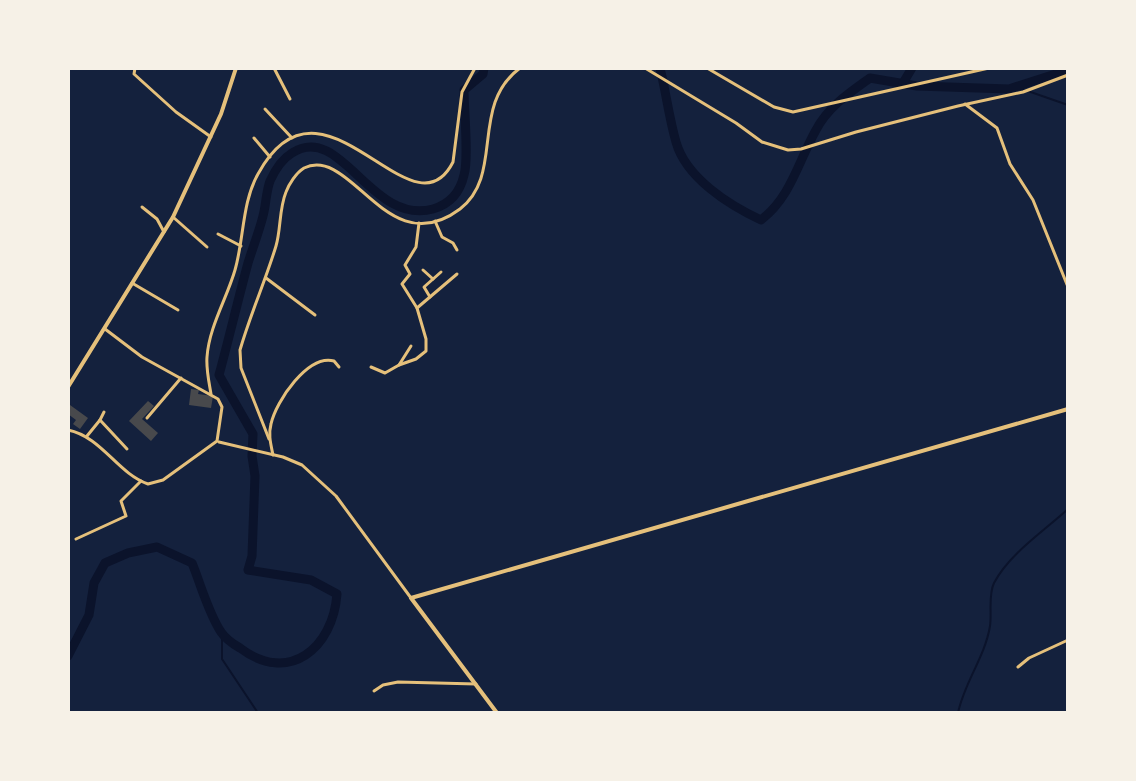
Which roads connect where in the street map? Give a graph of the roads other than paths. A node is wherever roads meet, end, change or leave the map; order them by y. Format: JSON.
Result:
{"nodes":[{"id":1,"x":135,"y":68,"type":"edge"},
{"id":2,"x":236,"y":68,"type":"edge"},
{"id":3,"x":274,"y":68,"type":"edge"},
{"id":4,"x":475,"y":68,"type":"edge"},
{"id":5,"x":520,"y":68,"type":"edge"},
{"id":6,"x":645,"y":68,"type":"edge"},
{"id":7,"x":707,"y":68,"type":"edge"},
{"id":8,"x":989,"y":68,"type":"edge"},
{"id":9,"x":1068,"y":75,"type":"edge"},
{"id":10,"x":290,"y":99,"type":"dead end"},
{"id":11,"x":965,"y":104,"type":"junction"},
{"id":12,"x":265,"y":109,"type":"dead end"},
{"id":13,"x":211,"y":137,"type":"junction"},
{"id":14,"x":254,"y":138,"type":"dead end"},
{"id":15,"x":292,"y":138,"type":"junction"},
{"id":16,"x":270,"y":156,"type":"junction"},
{"id":17,"x":142,"y":207,"type":"dead end"},
{"id":18,"x":173,"y":217,"type":"junction"},
{"id":19,"x":436,"y":222,"type":"junction"},
{"id":20,"x":419,"y":223,"type":"junction"},
{"id":21,"x":164,"y":232,"type":"junction"},
{"id":22,"x":218,"y":234,"type":"dead end"},
{"id":23,"x":241,"y":246,"type":"junction"},
{"id":24,"x":207,"y":247,"type":"dead end"},
{"id":25,"x":457,"y":250,"type":"dead end"},
{"id":26,"x":423,"y":270,"type":"dead end"},
{"id":27,"x":441,"y":272,"type":"dead end"},
{"id":28,"x":457,"y":274,"type":"dead end"},
{"id":29,"x":266,"y":278,"type":"junction"},
{"id":30,"x":433,"y":279,"type":"junction"},
{"id":31,"x":132,"y":283,"type":"junction"},
{"id":32,"x":1068,"y":287,"type":"edge"},
{"id":33,"x":430,"y":297,"type":"junction"},
{"id":34,"x":417,"y":308,"type":"junction"},
{"id":35,"x":178,"y":310,"type":"dead end"},
{"id":36,"x":315,"y":315,"type":"dead end"},
{"id":37,"x":105,"y":329,"type":"junction"},
{"id":38,"x":411,"y":346,"type":"dead end"},
{"id":39,"x":399,"y":365,"type":"junction"},
{"id":40,"x":339,"y":367,"type":"dead end"},
{"id":41,"x":371,"y":367,"type":"dead end"},
{"id":42,"x":181,"y":378,"type":"junction"},
{"id":43,"x":68,"y":387,"type":"edge"},
{"id":44,"x":211,"y":394,"type":"junction"},
{"id":45,"x":1068,"y":409,"type":"edge"},
{"id":46,"x":104,"y":412,"type":"dead end"},
{"id":47,"x":147,"y":418,"type":"dead end"},
{"id":48,"x":100,"y":420,"type":"junction"},
{"id":49,"x":68,"y":430,"type":"edge"},
{"id":50,"x":87,"y":436,"type":"junction"},
{"id":51,"x":269,"y":439,"type":"junction"},
{"id":52,"x":217,"y":441,"type":"junction"},
{"id":53,"x":127,"y":449,"type":"dead end"},
{"id":54,"x":273,"y":455,"type":"junction"},
{"id":55,"x":141,"y":481,"type":"junction"},
{"id":56,"x":76,"y":539,"type":"dead end"},
{"id":57,"x":411,"y":598,"type":"junction"},
{"id":58,"x":1068,"y":640,"type":"edge"},
{"id":59,"x":1018,"y":667,"type":"dead end"},
{"id":60,"x":476,"y":684,"type":"junction"},
{"id":61,"x":374,"y":691,"type":"dead end"},
{"id":62,"x":497,"y":713,"type":"edge"}],
"edges":[{"from":1,"to":13,"type":"street"},
{"from":2,"to":13,"type":"street"},
{"from":3,"to":10,"type":"street"},
{"from":4,"to":15,"type":"street"},
{"from":5,"to":19,"type":"street"},
{"from":6,"to":11,"type":"street"},
{"from":7,"to":8,"type":"street"},
{"from":9,"to":11,"type":"street"},
{"from":11,"to":32,"type":"street"},
{"from":12,"to":15,"type":"street"},
{"from":13,"to":18,"type":"street"},
{"from":14,"to":16,"type":"street"},
{"from":15,"to":16,"type":"street"},
{"from":16,"to":23,"type":"street"},
{"from":17,"to":21,"type":"street"},
{"from":18,"to":21,"type":"street"},
{"from":18,"to":24,"type":"street"},
{"from":19,"to":20,"type":"street"},
{"from":19,"to":25,"type":"street"},
{"from":20,"to":29,"type":"street"},
{"from":20,"to":34,"type":"street"},
{"from":21,"to":31,"type":"street"},
{"from":22,"to":23,"type":"street"},
{"from":23,"to":44,"type":"street"},
{"from":26,"to":30,"type":"street"},
{"from":27,"to":30,"type":"street"},
{"from":28,"to":33,"type":"street"},
{"from":29,"to":36,"type":"street"},
{"from":29,"to":51,"type":"street"},
{"from":30,"to":33,"type":"street"},
{"from":31,"to":35,"type":"street"},
{"from":31,"to":37,"type":"street"},
{"from":33,"to":34,"type":"street"},
{"from":34,"to":39,"type":"street"},
{"from":37,"to":42,"type":"street"},
{"from":37,"to":43,"type":"street"},
{"from":38,"to":39,"type":"street"},
{"from":39,"to":41,"type":"street"},
{"from":40,"to":51,"type":"street"},
{"from":42,"to":44,"type":"street"},
{"from":42,"to":47,"type":"street"},
{"from":44,"to":52,"type":"street"},
{"from":45,"to":57,"type":"street"},
{"from":46,"to":48,"type":"street"},
{"from":48,"to":50,"type":"street"},
{"from":48,"to":53,"type":"street"},
{"from":49,"to":50,"type":"street"},
{"from":50,"to":55,"type":"street"},
{"from":51,"to":54,"type":"street"},
{"from":52,"to":54,"type":"street"},
{"from":52,"to":55,"type":"street"},
{"from":54,"to":57,"type":"street"},
{"from":55,"to":56,"type":"street"},
{"from":57,"to":60,"type":"street"},
{"from":58,"to":59,"type":"street"},
{"from":60,"to":61,"type":"street"},
{"from":60,"to":62,"type":"street"}]}
